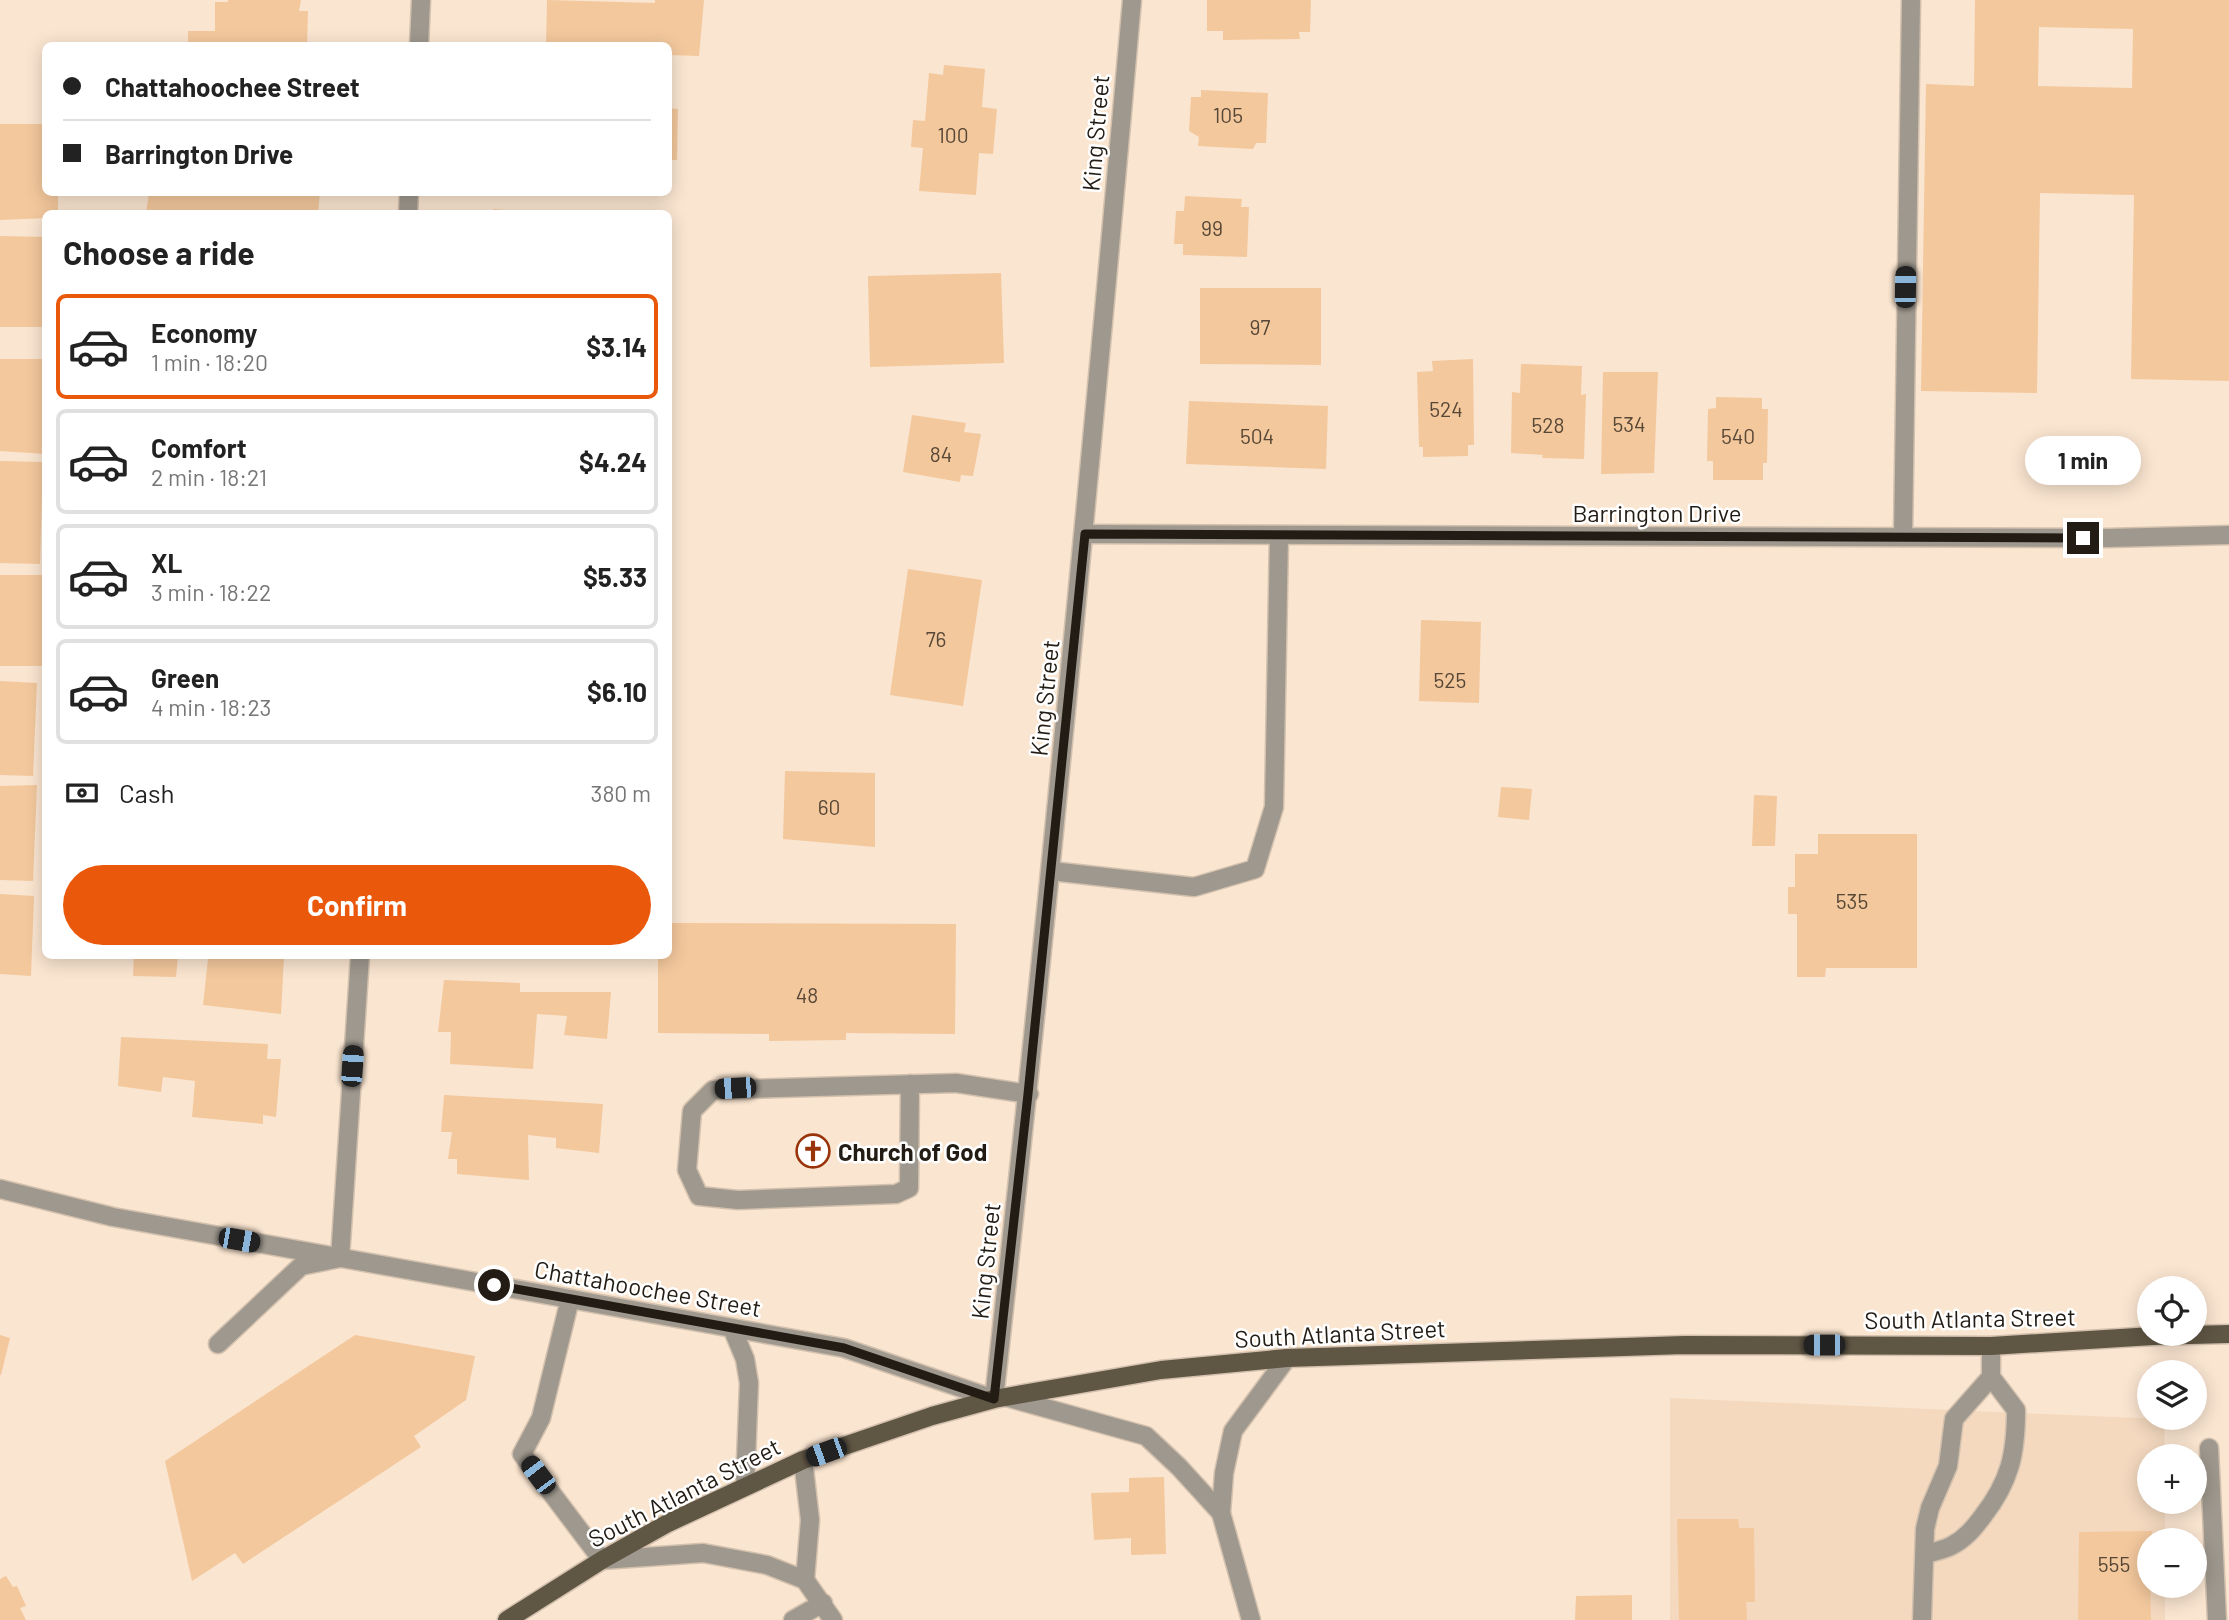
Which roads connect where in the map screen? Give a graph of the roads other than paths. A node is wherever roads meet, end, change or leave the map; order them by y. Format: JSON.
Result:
{"nodes":[{"id":1,"x":421,"y":0,"type":"edge"},
{"id":2,"x":1132,"y":0,"type":"edge"},
{"id":3,"x":1911,"y":0,"type":"edge"},
{"id":4,"x":419,"y":42,"type":"edge"},
{"id":5,"x":1085,"y":534,"type":"junction"},
{"id":6,"x":1279,"y":535,"type":"junction"},
{"id":7,"x":2229,"y":535,"type":"edge"},
{"id":8,"x":1903,"y":537,"type":"junction"},
{"id":9,"x":1051,"y":871,"type":"junction"},
{"id":10,"x":360,"y":959,"type":"edge"},
{"id":11,"x":910,"y":1084,"type":"junction"},
{"id":12,"x":1028,"y":1094,"type":"junction"},
{"id":13,"x":0,"y":1189,"type":"edge"},
{"id":14,"x":340,"y":1258,"type":"junction"},
{"id":15,"x":570,"y":1299,"type":"junction"},
{"id":16,"x":732,"y":1328,"type":"junction"},
{"id":17,"x":2229,"y":1334,"type":"edge"},
{"id":18,"x":218,"y":1344,"type":"dead end"},
{"id":19,"x":1992,"y":1346,"type":"junction"},
{"id":20,"x":1287,"y":1358,"type":"junction"},
{"id":21,"x":1991,"y":1377,"type":"junction"},
{"id":22,"x":1000,"y":1398,"type":"junction"},
{"id":23,"x":2209,"y":1448,"type":"dead end"},
{"id":24,"x":803,"y":1460,"type":"junction"},
{"id":25,"x":745,"y":1486,"type":"junction"},
{"id":26,"x":1221,"y":1513,"type":"junction"},
{"id":27,"x":1925,"y":1555,"type":"junction"},
{"id":28,"x":602,"y":1560,"type":"junction"},
{"id":29,"x":805,"y":1580,"type":"junction"},
{"id":30,"x":823,"y":1603,"type":"junction"},
{"id":31,"x":507,"y":1620,"type":"edge"},
{"id":32,"x":793,"y":1620,"type":"edge"},
{"id":33,"x":833,"y":1620,"type":"edge"},
{"id":34,"x":1251,"y":1620,"type":"edge"},
{"id":35,"x":1922,"y":1620,"type":"edge"},
{"id":36,"x":2217,"y":1620,"type":"edge"}],
"edges":[{"from":1,"to":4,"type":"street"},
{"from":2,"to":5,"type":"street","name":"King Street"},
{"from":3,"to":8,"type":"street"},
{"from":5,"to":6,"type":"street","name":"Barrington Drive"},
{"from":5,"to":9,"type":"street","name":"King Street"},
{"from":6,"to":8,"type":"street","name":"Barrington Drive"},
{"from":6,"to":9,"type":"street"},
{"from":7,"to":8,"type":"street","name":"Barrington Drive"},
{"from":9,"to":12,"type":"street","name":"King Street"},
{"from":10,"to":14,"type":"street"},
{"from":11,"to":11,"type":"street"},
{"from":11,"to":12,"type":"street"},
{"from":12,"to":22,"type":"street","name":"King Street"},
{"from":13,"to":14,"type":"street","name":"Chattahoochee Street"},
{"from":14,"to":15,"type":"street","name":"Chattahoochee Street"},
{"from":14,"to":18,"type":"street"},
{"from":15,"to":16,"type":"street","name":"Chattahoochee Street"},
{"from":15,"to":28,"type":"street"},
{"from":16,"to":22,"type":"street","name":"Chattahoochee Street"},
{"from":16,"to":25,"type":"street"},
{"from":17,"to":19,"type":"main road","name":"South Atlanta Street"},
{"from":19,"to":20,"type":"main road","name":"South Atlanta Street"},
{"from":19,"to":21,"type":"street"},
{"from":20,"to":22,"type":"main road","name":"South Atlanta Street"},
{"from":20,"to":26,"type":"street"},
{"from":21,"to":27,"type":"street"},
{"from":21,"to":27,"type":"street"},
{"from":22,"to":24,"type":"main road","name":"South Atlanta Street"},
{"from":22,"to":26,"type":"street","name":"Chattahoochee Street"},
{"from":23,"to":36,"type":"street"},
{"from":24,"to":25,"type":"main road","name":"South Atlanta Street"},
{"from":24,"to":29,"type":"street"},
{"from":25,"to":28,"type":"main road","name":"South Atlanta Street"},
{"from":26,"to":34,"type":"street"},
{"from":27,"to":35,"type":"street"},
{"from":28,"to":29,"type":"street"},
{"from":28,"to":31,"type":"main road","name":"South Atlanta Street"},
{"from":29,"to":30,"type":"street"},
{"from":30,"to":32,"type":"street"},
{"from":30,"to":33,"type":"street"}]}
